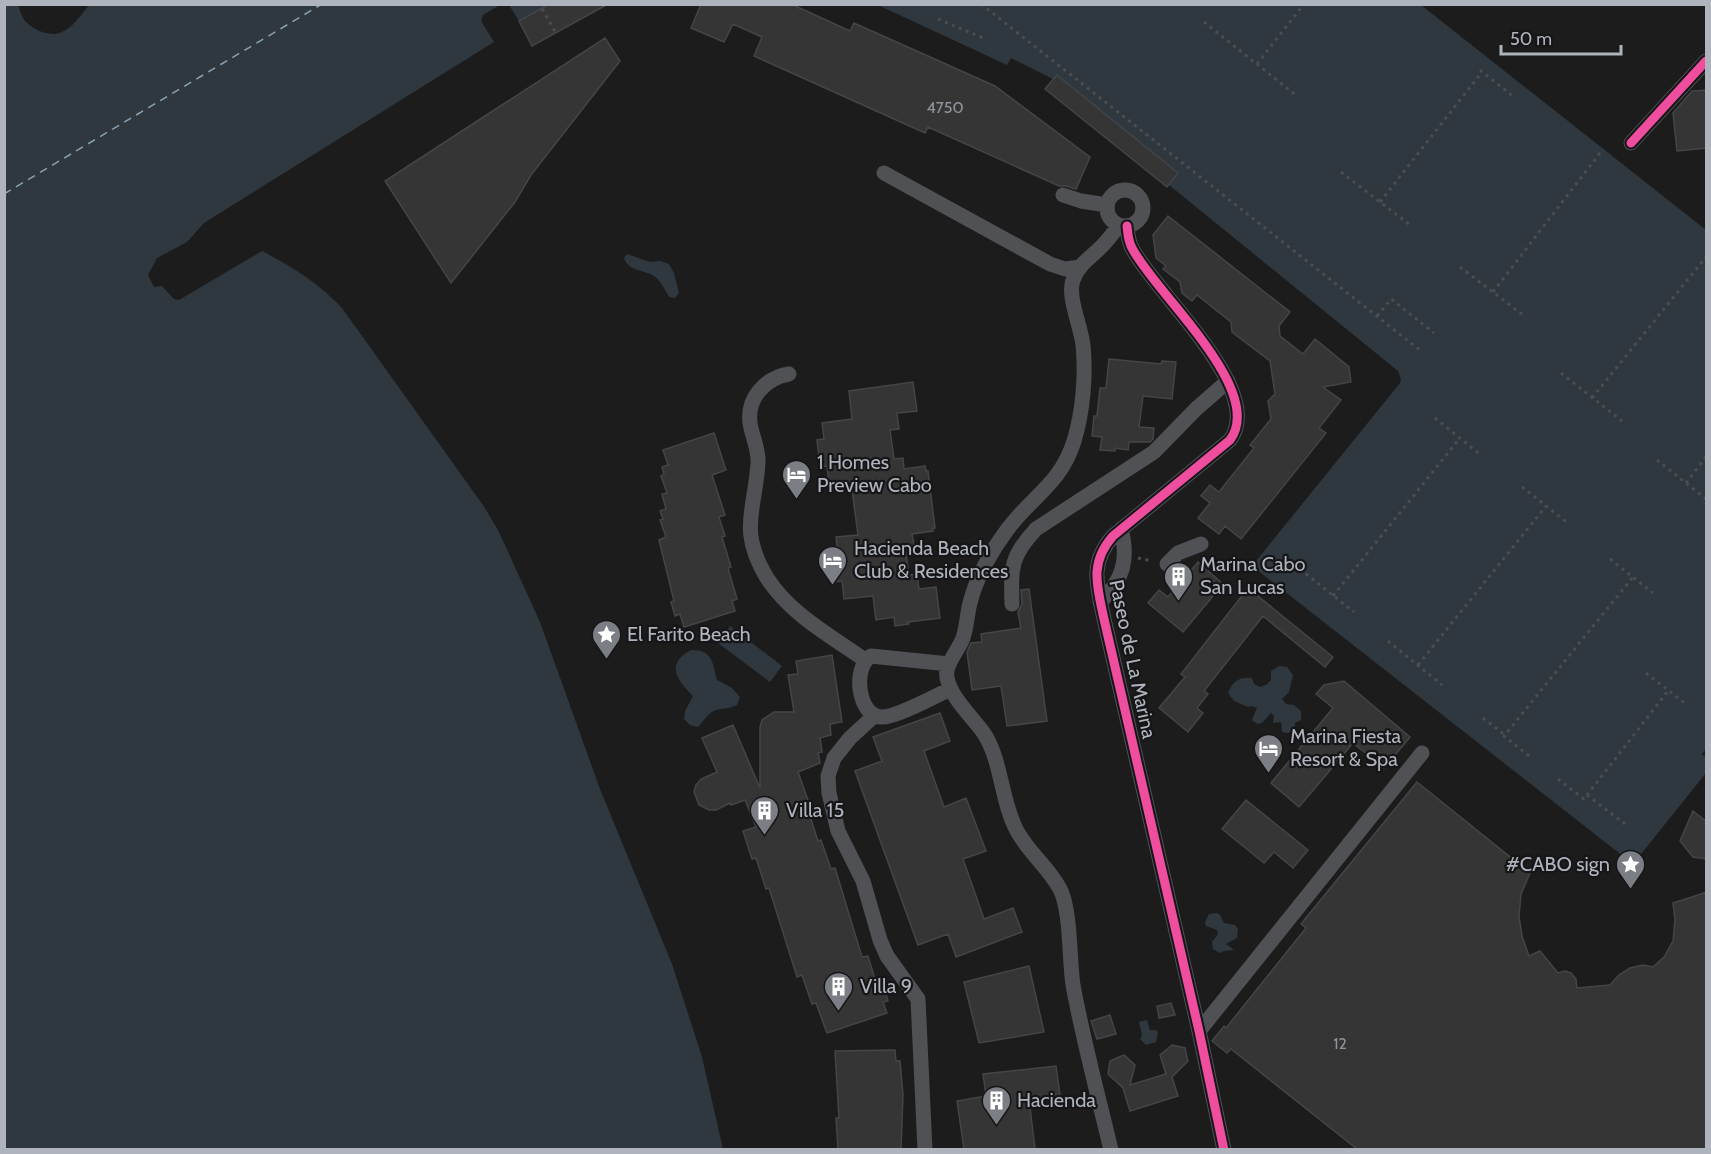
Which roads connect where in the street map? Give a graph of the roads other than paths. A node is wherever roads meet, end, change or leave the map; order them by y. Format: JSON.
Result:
{"nodes":[{"id":1,"x":1707,"y":61,"type":"edge"},
{"id":2,"x":1631,"y":143,"type":"dead end"},
{"id":3,"x":884,"y":173,"type":"dead end"},
{"id":4,"x":1063,"y":195,"type":"dead end"},
{"id":5,"x":1107,"y":205,"type":"junction"},
{"id":6,"x":1123,"y":225,"type":"junction"},
{"id":7,"x":1080,"y":267,"type":"junction"},
{"id":8,"x":789,"y":374,"type":"dead end"},
{"id":9,"x":1228,"y":381,"type":"junction"},
{"id":10,"x":1121,"y":529,"type":"junction"},
{"id":11,"x":1201,"y":543,"type":"dead end"},
{"id":12,"x":1167,"y":564,"type":"road end"},
{"id":13,"x":1100,"y":602,"type":"junction"},
{"id":14,"x":1012,"y":604,"type":"dead end"},
{"id":15,"x":865,"y":660,"type":"junction"},
{"id":16,"x":949,"y":664,"type":"junction"},
{"id":17,"x":951,"y":689,"type":"junction"},
{"id":18,"x":875,"y":716,"type":"junction"},
{"id":19,"x":1422,"y":753,"type":"dead end"},
{"id":20,"x":1199,"y":1030,"type":"junction"},
{"id":21,"x":925,"y":1149,"type":"edge"},
{"id":22,"x":1112,"y":1149,"type":"edge"},
{"id":23,"x":1224,"y":1149,"type":"edge"}],
"edges":[{"from":1,"to":2,"type":"street"},
{"from":3,"to":7,"type":"street"},
{"from":4,"to":5,"type":"street"},
{"from":5,"to":6,"type":"street","name":"Paseo de La Marina"},
{"from":5,"to":6,"type":"street"},
{"from":6,"to":7,"type":"street"},
{"from":6,"to":9,"type":"street","name":"Paseo de La Marina"},
{"from":7,"to":16,"type":"street"},
{"from":8,"to":15,"type":"street"},
{"from":9,"to":10,"type":"street","name":"Paseo de La Marina"},
{"from":9,"to":14,"type":"street"},
{"from":10,"to":13,"type":"street","name":"Paseo de La Marina"},
{"from":10,"to":13,"type":"street","name":"Paseo de La Marina"},
{"from":11,"to":12,"type":"street"},
{"from":13,"to":20,"type":"street","name":"Paseo de La Marina"},
{"from":15,"to":16,"type":"street"},
{"from":15,"to":18,"type":"street"},
{"from":16,"to":17,"type":"street"},
{"from":17,"to":18,"type":"street"},
{"from":17,"to":22,"type":"street"},
{"from":18,"to":21,"type":"street"},
{"from":19,"to":20,"type":"street"},
{"from":20,"to":23,"type":"street","name":"Paseo de La Marina"}]}
